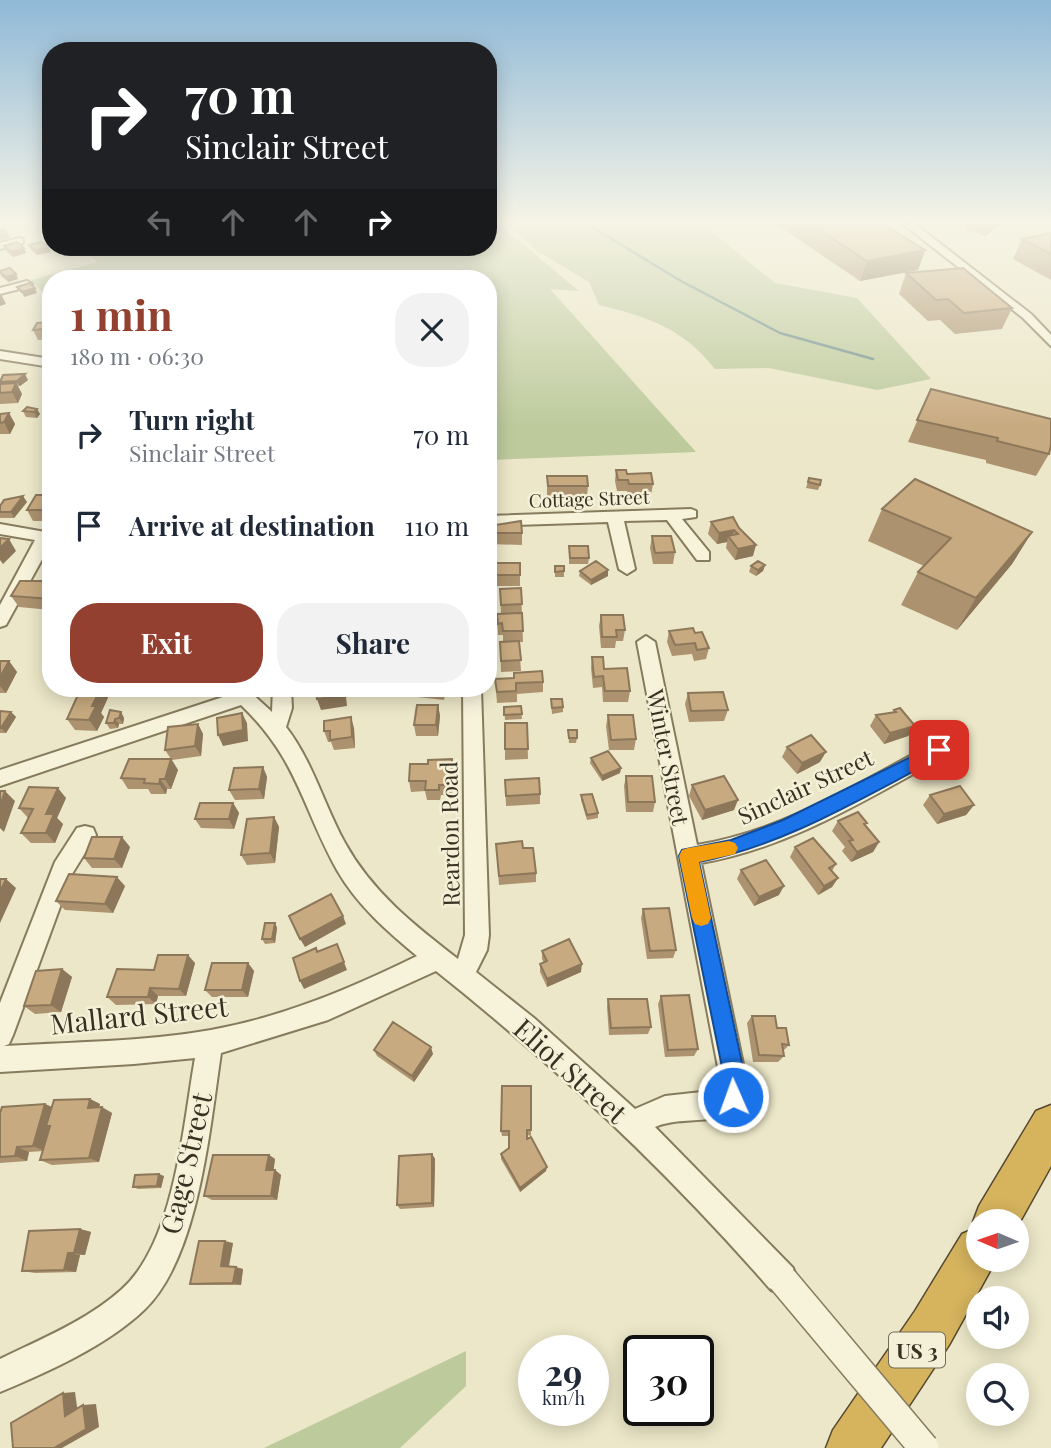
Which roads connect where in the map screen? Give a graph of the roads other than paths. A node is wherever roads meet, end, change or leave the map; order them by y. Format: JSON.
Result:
{"nodes":[{"id":1,"x":995,"y":292,"type":"edge"},
{"id":2,"x":1051,"y":342,"type":"edge"},
{"id":3,"x":0,"y":355,"type":"edge"},
{"id":4,"x":42,"y":362,"type":"edge"},
{"id":5,"x":691,"y":514,"type":"dead end"},
{"id":6,"x":671,"y":515,"type":"junction"},
{"id":7,"x":615,"y":517,"type":"junction"},
{"id":8,"x":497,"y":521,"type":"edge"},
{"id":9,"x":0,"y":528,"type":"edge"},
{"id":10,"x":42,"y":536,"type":"edge"},
{"id":11,"x":42,"y":548,"type":"edge"},
{"id":12,"x":703,"y":556,"type":"dead end"},
{"id":13,"x":627,"y":569,"type":"dead end"},
{"id":14,"x":0,"y":621,"type":"edge"},
{"id":15,"x":646,"y":642,"type":"dead end"},
{"id":16,"x":225,"y":697,"type":"edge"},
{"id":17,"x":244,"y":697,"type":"edge"},
{"id":18,"x":282,"y":697,"type":"edge"},
{"id":19,"x":472,"y":697,"type":"edge"},
{"id":20,"x":276,"y":729,"type":"junction"},
{"id":21,"x":939,"y":750,"type":"dead end"},
{"id":22,"x":0,"y":778,"type":"edge"},
{"id":23,"x":85,"y":835,"type":"dead end"},
{"id":24,"x":688,"y":856,"type":"junction"},
{"id":25,"x":438,"y":958,"type":"junction"},
{"id":26,"x":461,"y":976,"type":"junction"},
{"id":27,"x":0,"y":1035,"type":"edge"},
{"id":28,"x":210,"y":1042,"type":"junction"},
{"id":29,"x":0,"y":1059,"type":"edge"},
{"id":30,"x":631,"y":1124,"type":"junction"},
{"id":31,"x":1051,"y":1126,"type":"edge"},
{"id":32,"x":1003,"y":1209,"type":"edge"},
{"id":33,"x":966,"y":1270,"type":"edge"},
{"id":34,"x":0,"y":1376,"type":"edge"},
{"id":35,"x":851,"y":1448,"type":"edge"},
{"id":36,"x":924,"y":1448,"type":"edge"}],
"edges":[{"from":1,"to":2,"type":"street"},
{"from":3,"to":4,"type":"street"},
{"from":5,"to":6,"type":"street","name":"Cottage Street"},
{"from":6,"to":7,"type":"street","name":"Cottage Street"},
{"from":6,"to":12,"type":"street"},
{"from":7,"to":8,"type":"street","name":"Cottage Street"},
{"from":7,"to":13,"type":"street"},
{"from":9,"to":10,"type":"street"},
{"from":11,"to":14,"type":"street"},
{"from":15,"to":24,"type":"street","name":"Winter Street"},
{"from":16,"to":22,"type":"street"},
{"from":17,"to":20,"type":"street","name":"Eliot Street"},
{"from":18,"to":20,"type":"street"},
{"from":19,"to":26,"type":"street","name":"Reardon Road"},
{"from":20,"to":25,"type":"street","name":"Eliot Street"},
{"from":21,"to":24,"type":"street","name":"Sinclair Street"},
{"from":23,"to":27,"type":"street"},
{"from":24,"to":30,"type":"street","name":"Winter Street"},
{"from":25,"to":26,"type":"street","name":"Eliot Street"},
{"from":25,"to":28,"type":"street","name":"Mallard Street"},
{"from":26,"to":30,"type":"street","name":"Eliot Street"},
{"from":28,"to":29,"type":"street","name":"Mallard Street"},
{"from":28,"to":34,"type":"street","name":"Gage Street"},
{"from":30,"to":36,"type":"street","name":"Eliot Street","bridge":true},
{"from":31,"to":32,"type":"highway"},
{"from":33,"to":35,"type":"highway","number":"US 3"}]}
